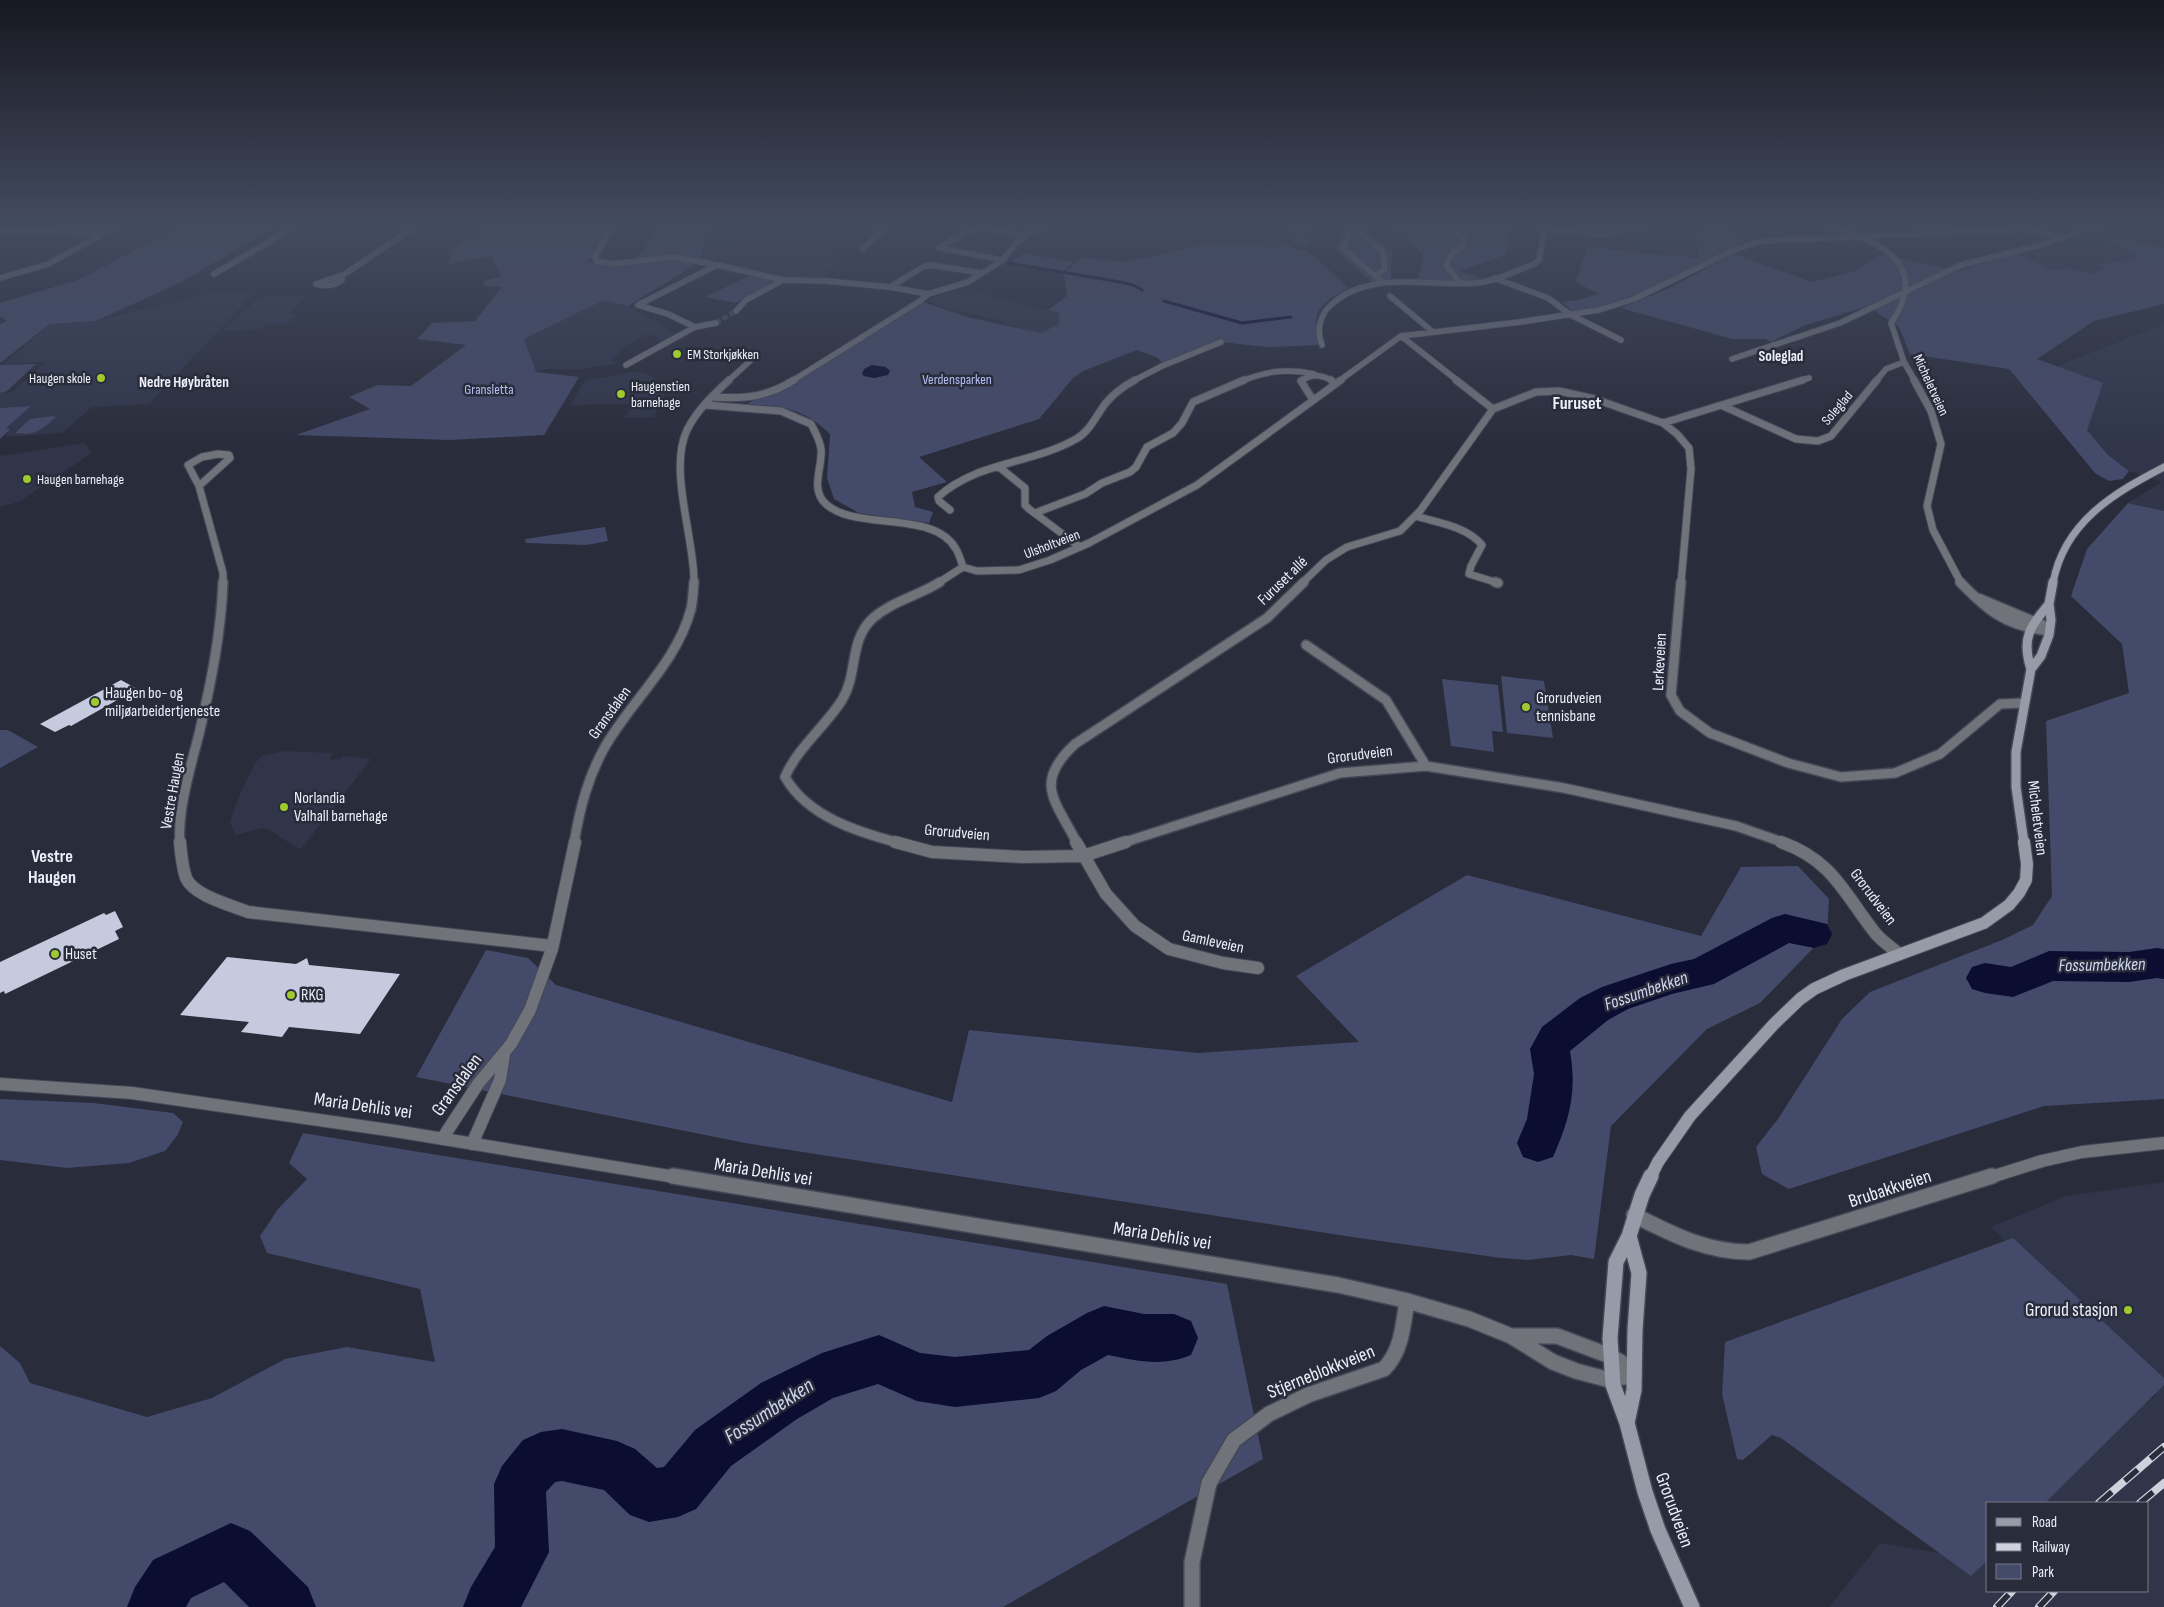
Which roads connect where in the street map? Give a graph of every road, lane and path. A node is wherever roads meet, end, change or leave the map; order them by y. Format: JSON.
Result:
{"nodes":[{"id":1,"x":652,"y":298,"type":"edge"},
{"id":2,"x":750,"y":298,"type":"edge"},
{"id":3,"x":924,"y":298,"type":"edge"},
{"id":4,"x":1337,"y":298,"type":"edge"},
{"id":5,"x":1392,"y":298,"type":"edge"},
{"id":6,"x":1548,"y":298,"type":"edge"},
{"id":7,"x":1636,"y":298,"type":"edge"},
{"id":8,"x":1894,"y":298,"type":"edge"},
{"id":9,"x":1905,"y":298,"type":"edge"},
{"id":10,"x":736,"y":311,"type":"tunnel mouth"},
{"id":11,"x":1571,"y":315,"type":"junction"},
{"id":12,"x":716,"y":323,"type":"tunnel mouth"},
{"id":13,"x":694,"y":327,"type":"junction"},
{"id":14,"x":1433,"y":332,"type":"junction"},
{"id":15,"x":1401,"y":336,"type":"junction"},
{"id":16,"x":1621,"y":340,"type":"dead end"},
{"id":17,"x":1222,"y":342,"type":"dead end"},
{"id":18,"x":1322,"y":345,"type":"dead end"},
{"id":19,"x":1732,"y":359,"type":"dead end"},
{"id":20,"x":750,"y":361,"type":"dead end"},
{"id":21,"x":1904,"y":362,"type":"junction"},
{"id":22,"x":626,"y":365,"type":"dead end"},
{"id":23,"x":1314,"y":374,"type":"junction"},
{"id":24,"x":1809,"y":378,"type":"dead end"},
{"id":25,"x":1334,"y":384,"type":"junction"},
{"id":26,"x":714,"y":397,"type":"junction"},
{"id":27,"x":1313,"y":400,"type":"junction"},
{"id":28,"x":706,"y":405,"type":"junction"},
{"id":29,"x":1723,"y":406,"type":"junction"},
{"id":30,"x":1493,"y":409,"type":"junction"},
{"id":31,"x":1663,"y":423,"type":"junction"},
{"id":32,"x":999,"y":467,"type":"junction"},
{"id":33,"x":2164,"y":467,"type":"edge"},
{"id":34,"x":198,"y":486,"type":"dead end"},
{"id":35,"x":950,"y":510,"type":"dead end"},
{"id":36,"x":1035,"y":513,"type":"junction"},
{"id":37,"x":1416,"y":516,"type":"junction"},
{"id":38,"x":1080,"y":547,"type":"junction"},
{"id":39,"x":963,"y":567,"type":"junction"},
{"id":40,"x":1498,"y":583,"type":"dead end"},
{"id":41,"x":2049,"y":604,"type":"junction"},
{"id":42,"x":2033,"y":625,"type":"junction"},
{"id":43,"x":2049,"y":631,"type":"junction"},
{"id":44,"x":1306,"y":645,"type":"dead end"},
{"id":45,"x":2031,"y":669,"type":"junction"},
{"id":46,"x":2024,"y":703,"type":"junction"},
{"id":47,"x":1426,"y":766,"type":"junction"},
{"id":48,"x":1083,"y":856,"type":"junction"},
{"id":49,"x":552,"y":946,"type":"junction"},
{"id":50,"x":1899,"y":954,"type":"junction"},
{"id":51,"x":1258,"y":968,"type":"dead end"},
{"id":52,"x":504,"y":1054,"type":"junction"},
{"id":53,"x":0,"y":1084,"type":"edge"},
{"id":54,"x":442,"y":1139,"type":"junction"},
{"id":55,"x":2164,"y":1143,"type":"edge"},
{"id":56,"x":472,"y":1144,"type":"junction"},
{"id":57,"x":1634,"y":1215,"type":"junction"},
{"id":58,"x":1628,"y":1236,"type":"junction"},
{"id":59,"x":1407,"y":1301,"type":"junction"},
{"id":60,"x":1512,"y":1336,"type":"junction"},
{"id":61,"x":1610,"y":1356,"type":"junction"},
{"id":62,"x":1634,"y":1376,"type":"junction"},
{"id":63,"x":1612,"y":1380,"type":"junction"},
{"id":64,"x":1628,"y":1423,"type":"junction"},
{"id":65,"x":1192,"y":1607,"type":"edge"},
{"id":66,"x":1692,"y":1607,"type":"edge"}],
"edges":[{"from":1,"to":13,"type":"street"},
{"from":2,"to":10,"type":"street"},
{"from":3,"to":26,"type":"street"},
{"from":4,"to":18,"type":"street"},
{"from":5,"to":14,"type":"street"},
{"from":6,"to":11,"type":"street"},
{"from":7,"to":11,"type":"street","name":"Ulsholtveien"},
{"from":8,"to":19,"type":"street"},
{"from":9,"to":21,"type":"street","name":"Micheletveien"},
{"from":11,"to":14,"type":"street","name":"Ulsholtveien"},
{"from":11,"to":16,"type":"street"},
{"from":12,"to":13,"type":"street"},
{"from":13,"to":22,"type":"street"},
{"from":14,"to":15,"type":"street","name":"Ulsholtveien"},
{"from":15,"to":25,"type":"street","name":"Ulsholtveien"},
{"from":15,"to":30,"type":"street"},
{"from":17,"to":32,"type":"street"},
{"from":20,"to":26,"type":"street","name":"Gransdalen"},
{"from":21,"to":29,"type":"street","name":"Soleglad"},
{"from":21,"to":42,"type":"street","name":"Micheletveien"},
{"from":23,"to":25,"type":"street"},
{"from":23,"to":27,"type":"street"},
{"from":23,"to":36,"type":"street"},
{"from":24,"to":29,"type":"street"},
{"from":25,"to":27,"type":"street","name":"Ulsholtveien"},
{"from":26,"to":28,"type":"street","name":"Gransdalen"},
{"from":27,"to":38,"type":"street","name":"Ulsholtveien"},
{"from":28,"to":39,"type":"street"},
{"from":28,"to":49,"type":"street","name":"Gransdalen"},
{"from":29,"to":31,"type":"street"},
{"from":30,"to":31,"type":"street","name":"Lerkeveien"},
{"from":30,"to":37,"type":"street","name":"Furuset allé"},
{"from":31,"to":46,"type":"street","name":"Lerkeveien"},
{"from":32,"to":35,"type":"street"},
{"from":32,"to":36,"type":"street"},
{"from":33,"to":41,"type":"main road"},
{"from":34,"to":49,"type":"street","name":"Vestre Haugen"},
{"from":36,"to":38,"type":"street"},
{"from":37,"to":40,"type":"street"},
{"from":37,"to":48,"type":"street","name":"Furuset allé"},
{"from":38,"to":39,"type":"street","name":"Ulsholtveien"},
{"from":39,"to":48,"type":"street","name":"Grorudveien"},
{"from":41,"to":42,"type":"main road"},
{"from":41,"to":43,"type":"main road"},
{"from":42,"to":43,"type":"street","name":"Micheletveien"},
{"from":42,"to":45,"type":"main road"},
{"from":43,"to":45,"type":"main road"},
{"from":44,"to":47,"type":"street","name":"Grorudveien"},
{"from":45,"to":46,"type":"main road","name":"Micheletveien"},
{"from":46,"to":50,"type":"main road","name":"Micheletveien"},
{"from":47,"to":48,"type":"street","name":"Grorudveien"},
{"from":47,"to":50,"type":"street","name":"Grorudveien"},
{"from":48,"to":51,"type":"street","name":"Gamleveien"},
{"from":49,"to":52,"type":"street","name":"Gransdalen"},
{"from":50,"to":57,"type":"main road","name":"Grorudveien"},
{"from":52,"to":54,"type":"street","name":"Gransdalen"},
{"from":52,"to":56,"type":"street","name":"Gransdalen"},
{"from":53,"to":54,"type":"street","name":"Maria Dehlis vei"},
{"from":54,"to":56,"type":"street","name":"Maria Dehlis vei"},
{"from":55,"to":57,"type":"street","name":"Brubakkveien"},
{"from":56,"to":59,"type":"street","name":"Maria Dehlis vei"},
{"from":57,"to":58,"type":"main road","name":"Grorudveien"},
{"from":58,"to":61,"type":"main road","name":"Grorudveien"},
{"from":58,"to":62,"type":"main road","name":"Grorudveien"},
{"from":59,"to":60,"type":"street","name":"Maria Dehlis vei"},
{"from":59,"to":65,"type":"street","name":"Stjerneblokkveien"},
{"from":60,"to":61,"type":"street","name":"Maria Dehlis vei"},
{"from":60,"to":63,"type":"street","name":"Maria Dehlis vei"},
{"from":61,"to":62,"type":"street","name":"Maria Dehlis vei"},
{"from":61,"to":63,"type":"main road","name":"Grorudveien"},
{"from":62,"to":63,"type":"street","name":"Maria Dehlis vei"},
{"from":62,"to":64,"type":"main road","name":"Grorudveien"},
{"from":63,"to":64,"type":"main road","name":"Grorudveien"},
{"from":64,"to":66,"type":"main road","name":"Grorudveien"}]}
